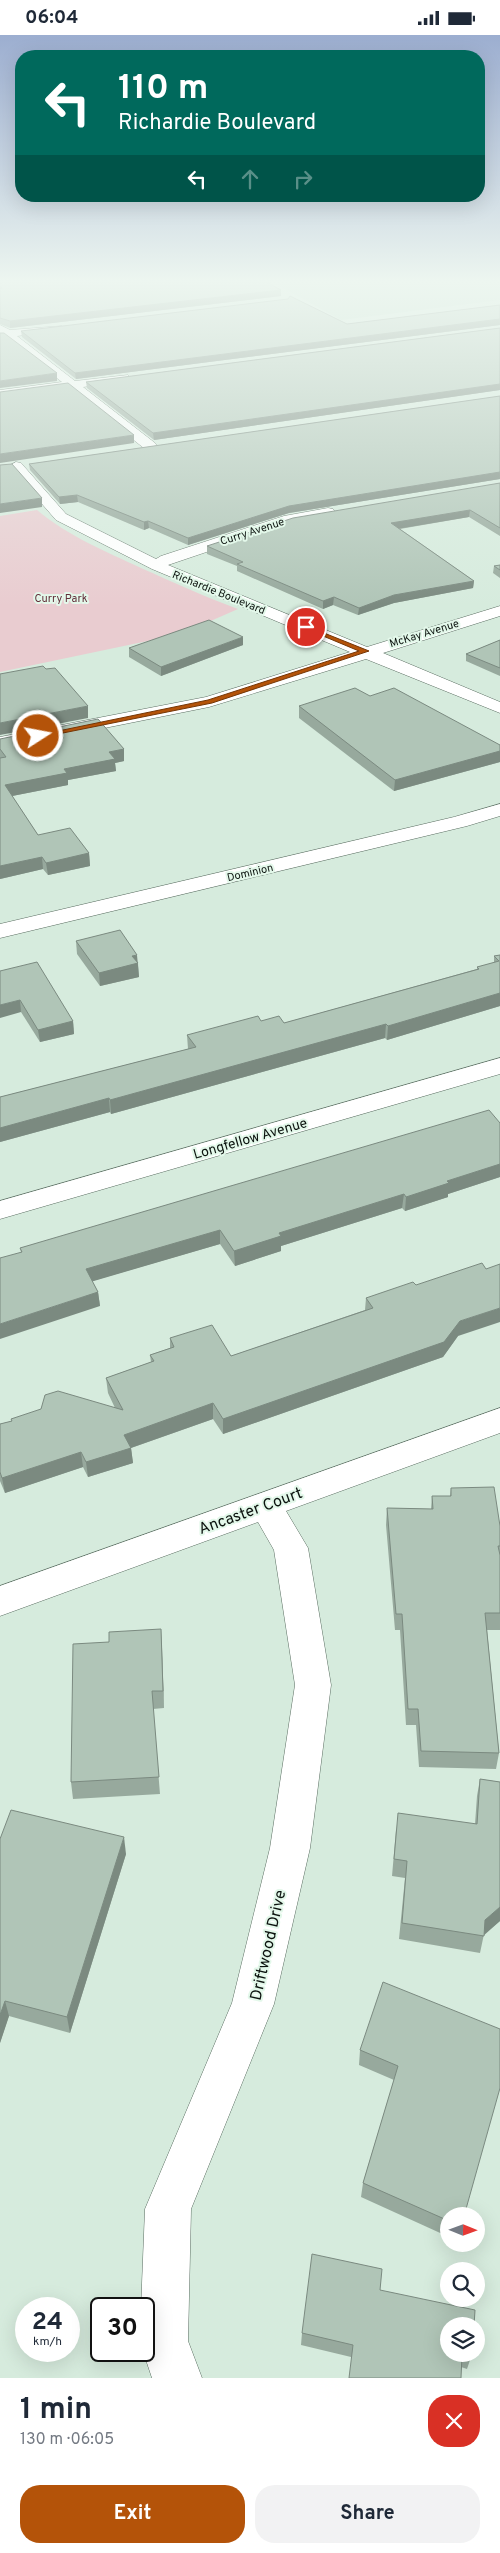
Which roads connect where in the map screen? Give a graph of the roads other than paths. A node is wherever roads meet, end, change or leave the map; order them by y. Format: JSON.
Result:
{"nodes":[{"id":1,"x":45,"y":388,"type":"edge"},
{"id":2,"x":77,"y":388,"type":"edge"},
{"id":3,"x":0,"y":394,"type":"edge"},
{"id":4,"x":131,"y":449,"type":"edge"},
{"id":5,"x":35,"y":463,"type":"edge"},
{"id":6,"x":8,"y":467,"type":"edge"},
{"id":7,"x":346,"y":509,"type":"edge"},
{"id":8,"x":157,"y":566,"type":"junction"},
{"id":9,"x":500,"y":611,"type":"edge"},
{"id":10,"x":366,"y":651,"type":"junction"},
{"id":11,"x":500,"y":708,"type":"edge"},
{"id":12,"x":0,"y":743,"type":"edge"},
{"id":13,"x":500,"y":810,"type":"edge"},
{"id":14,"x":0,"y":931,"type":"edge"},
{"id":15,"x":500,"y":1066,"type":"edge"},
{"id":16,"x":0,"y":1210,"type":"edge"},
{"id":17,"x":500,"y":1419,"type":"edge"},
{"id":18,"x":265,"y":1505,"type":"junction"},
{"id":19,"x":0,"y":1601,"type":"edge"},
{"id":20,"x":177,"y":2378,"type":"edge"}],
"edges":[{"from":1,"to":3,"type":"street"},
{"from":2,"to":4,"type":"street"},
{"from":5,"to":6,"type":"street"},
{"from":6,"to":8,"type":"street","name":"Richardie Boulevard"},
{"from":7,"to":8,"type":"street","name":"Curry Avenue"},
{"from":8,"to":10,"type":"street","name":"Richardie Boulevard"},
{"from":9,"to":10,"type":"street","name":"McKay Avenue"},
{"from":10,"to":11,"type":"street","name":"Richardie Boulevard"},
{"from":10,"to":12,"type":"street","name":"McKay Avenue"},
{"from":13,"to":14,"type":"street","name":"Dominion"},
{"from":15,"to":16,"type":"street","name":"Longfellow Avenue"},
{"from":17,"to":18,"type":"street","name":"Ancaster Court"},
{"from":18,"to":19,"type":"street","name":"Ancaster Court"},
{"from":18,"to":20,"type":"street","name":"Driftwood Drive"}]}
